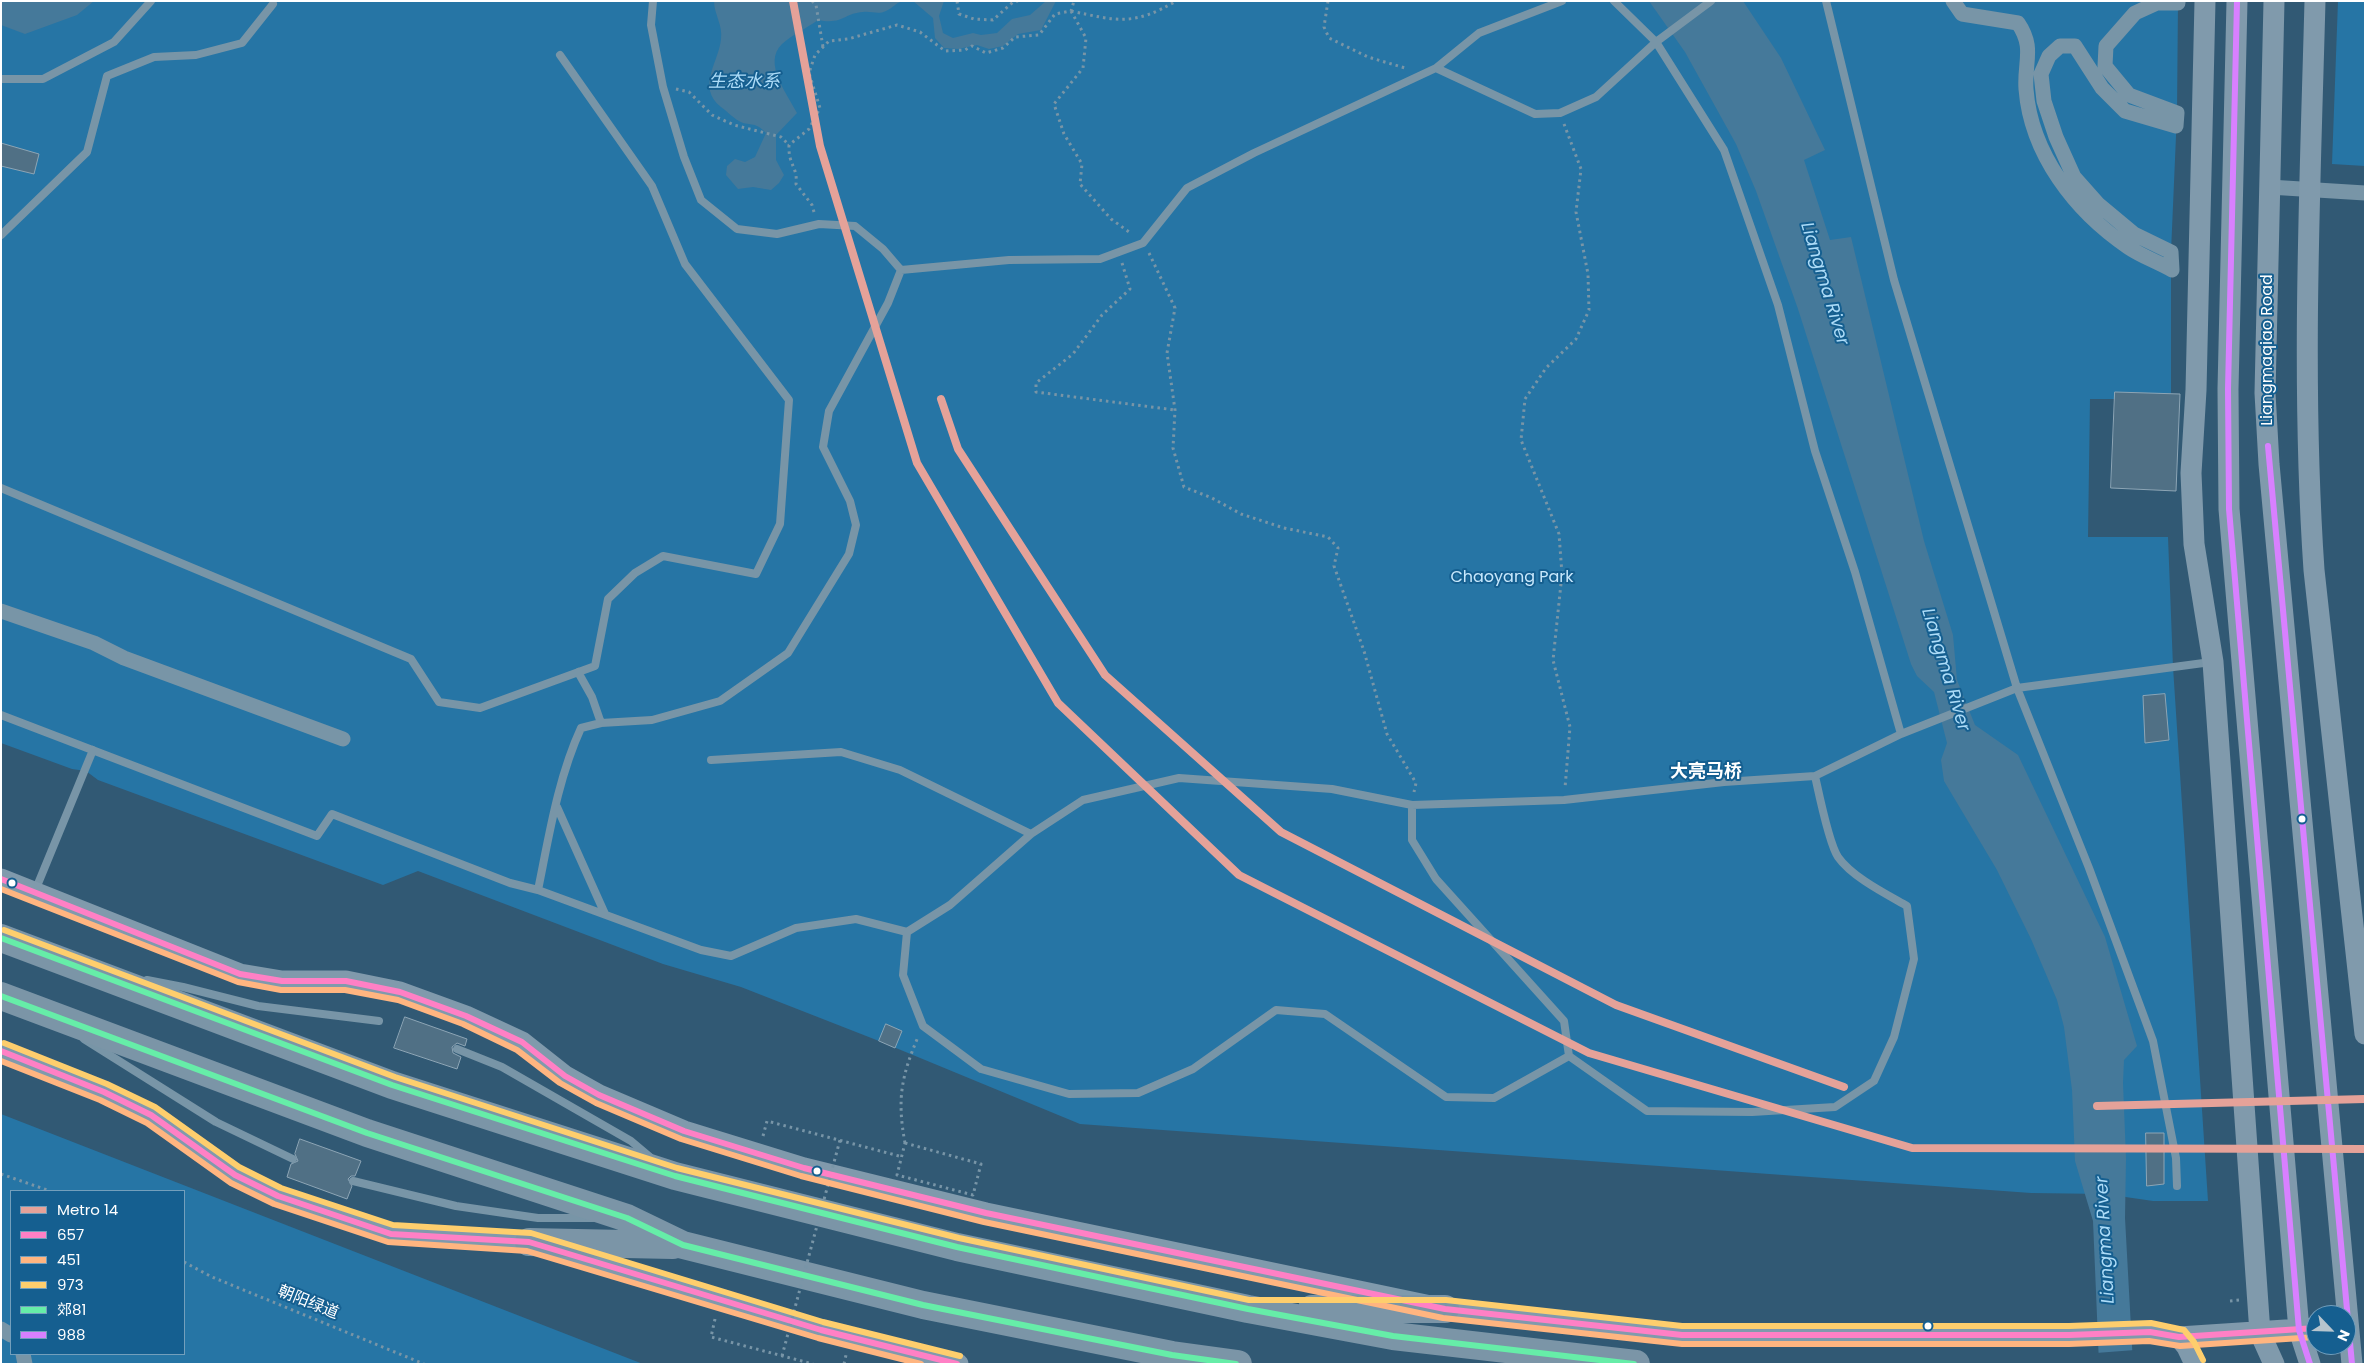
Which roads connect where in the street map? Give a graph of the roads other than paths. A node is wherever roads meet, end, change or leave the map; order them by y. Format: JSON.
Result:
{"nodes":[{"id":1,"x":151,"y":1,"type":"edge"},
{"id":2,"x":653,"y":1,"type":"edge"},
{"id":3,"x":1562,"y":1,"type":"edge"},
{"id":4,"x":1614,"y":1,"type":"edge"},
{"id":5,"x":1711,"y":1,"type":"edge"},
{"id":6,"x":1826,"y":1,"type":"edge"},
{"id":7,"x":1953,"y":1,"type":"edge"},
{"id":8,"x":2178,"y":1,"type":"edge"},
{"id":9,"x":2205,"y":1,"type":"edge"},
{"id":10,"x":2237,"y":1,"type":"edge"},
{"id":11,"x":2274,"y":1,"type":"edge"},
{"id":12,"x":2315,"y":1,"type":"edge"},
{"id":13,"x":273,"y":4,"type":"dead end"},
{"id":14,"x":1656,"y":42,"type":"junction"},
{"id":15,"x":560,"y":55,"type":"dead end"},
{"id":16,"x":1436,"y":68,"type":"junction"},
{"id":17,"x":1,"y":79,"type":"edge"},
{"id":18,"x":2270,"y":187,"type":"junction"},
{"id":19,"x":2310,"y":190,"type":"junction"},
{"id":20,"x":2365,"y":194,"type":"edge"},
{"id":21,"x":1,"y":236,"type":"edge"},
{"id":22,"x":901,"y":270,"type":"junction"},
{"id":23,"x":1,"y":488,"type":"edge"},
{"id":24,"x":1,"y":611,"type":"edge"},
{"id":25,"x":2213,"y":662,"type":"junction"},
{"id":26,"x":578,"y":672,"type":"junction"},
{"id":27,"x":2017,"y":688,"type":"junction"},
{"id":28,"x":1,"y":715,"type":"edge"},
{"id":29,"x":601,"y":723,"type":"junction"},
{"id":30,"x":1901,"y":734,"type":"junction"},
{"id":31,"x":343,"y":739,"type":"dead end"},
{"id":32,"x":93,"y":750,"type":"junction"},
{"id":33,"x":711,"y":760,"type":"dead end"},
{"id":34,"x":1815,"y":776,"type":"junction"},
{"id":35,"x":2221,"y":780,"type":"junction"},
{"id":36,"x":1412,"y":805,"type":"junction"},
{"id":37,"x":557,"y":807,"type":"junction"},
{"id":38,"x":1031,"y":834,"type":"junction"},
{"id":39,"x":1,"y":879,"type":"edge"},
{"id":40,"x":2261,"y":883,"type":"junction"},
{"id":41,"x":538,"y":890,"type":"junction"},
{"id":42,"x":35,"y":893,"type":"junction"},
{"id":43,"x":604,"y":914,"type":"junction"},
{"id":44,"x":907,"y":932,"type":"junction"},
{"id":45,"x":1,"y":938,"type":"edge"},
{"id":46,"x":82,"y":968,"type":"junction"},
{"id":47,"x":1,"y":996,"type":"edge"},
{"id":48,"x":42,"y":1012,"type":"junction"},
{"id":49,"x":378,"y":1022,"type":"dead end"},
{"id":50,"x":2365,"y":1034,"type":"edge"},
{"id":51,"x":457,"y":1049,"type":"dead end"},
{"id":52,"x":1,"y":1051,"type":"edge"},
{"id":53,"x":1569,"y":1056,"type":"junction"},
{"id":54,"x":293,"y":1159,"type":"dead end"},
{"id":55,"x":675,"y":1176,"type":"junction"},
{"id":56,"x":354,"y":1181,"type":"dead end"},
{"id":57,"x":2177,"y":1186,"type":"dead end"},
{"id":58,"x":627,"y":1218,"type":"junction"},
{"id":59,"x":529,"y":1242,"type":"junction"},
{"id":60,"x":683,"y":1245,"type":"junction"},
{"id":61,"x":2351,"y":1305,"type":"edge"},
{"id":62,"x":1248,"y":1308,"type":"junction"},
{"id":63,"x":1445,"y":1309,"type":"junction"},
{"id":64,"x":2306,"y":1310,"type":"edge"},
{"id":65,"x":2306,"y":1329,"type":"edge"},
{"id":66,"x":2260,"y":1333,"type":"junction"},
{"id":67,"x":2179,"y":1337,"type":"junction"},
{"id":68,"x":1182,"y":1359,"type":"edge"},
{"id":69,"x":958,"y":1364,"type":"edge"},
{"id":70,"x":1238,"y":1364,"type":"edge"},
{"id":71,"x":1636,"y":1364,"type":"edge"},
{"id":72,"x":2195,"y":1364,"type":"edge"},
{"id":73,"x":2274,"y":1364,"type":"edge"}],
"edges":[{"from":1,"to":17,"type":"lane"},
{"from":2,"to":22,"type":"lane"},
{"from":3,"to":16,"type":"lane"},
{"from":4,"to":14,"type":"lane"},
{"from":5,"to":14,"type":"lane"},
{"from":6,"to":27,"type":"lane"},
{"from":7,"to":8,"type":"street"},
{"from":9,"to":25,"type":"street"},
{"from":10,"to":40,"type":"street"},
{"from":11,"to":18,"type":"street","name":"Liangmaqiao Road"},
{"from":12,"to":19,"type":"street"},
{"from":13,"to":21,"type":"lane"},
{"from":14,"to":16,"type":"lane"},
{"from":14,"to":30,"type":"lane"},
{"from":15,"to":26,"type":"lane"},
{"from":16,"to":22,"type":"lane"},
{"from":18,"to":19,"type":"street"},
{"from":18,"to":61,"type":"street","name":"Liangmaqiao Road"},
{"from":19,"to":20,"type":"street"},
{"from":19,"to":50,"type":"street"},
{"from":22,"to":29,"type":"lane"},
{"from":23,"to":26,"type":"lane"},
{"from":24,"to":31,"type":"street"},
{"from":25,"to":27,"type":"lane"},
{"from":25,"to":35,"type":"street"},
{"from":26,"to":29,"type":"lane"},
{"from":27,"to":30,"type":"lane"},
{"from":27,"to":57,"type":"lane"},
{"from":28,"to":32,"type":"lane"},
{"from":29,"to":37,"type":"lane"},
{"from":30,"to":34,"type":"lane"},
{"from":32,"to":41,"type":"lane"},
{"from":32,"to":42,"type":"lane"},
{"from":33,"to":38,"type":"lane"},
{"from":34,"to":36,"type":"lane"},
{"from":34,"to":53,"type":"lane"},
{"from":35,"to":40,"type":"street"},
{"from":35,"to":66,"type":"street"},
{"from":36,"to":38,"type":"lane"},
{"from":36,"to":53,"type":"lane"},
{"from":37,"to":41,"type":"lane"},
{"from":37,"to":43,"type":"lane"},
{"from":38,"to":44,"type":"lane"},
{"from":39,"to":42,"type":"street"},
{"from":40,"to":64,"type":"street"},
{"from":41,"to":43,"type":"lane"},
{"from":42,"to":63,"type":"street"},
{"from":43,"to":44,"type":"lane"},
{"from":44,"to":53,"type":"lane"},
{"from":45,"to":46,"type":"highway"},
{"from":46,"to":49,"type":"lane"},
{"from":46,"to":55,"type":"highway"},
{"from":47,"to":48,"type":"highway"},
{"from":48,"to":54,"type":"lane"},
{"from":48,"to":58,"type":"highway"},
{"from":51,"to":55,"type":"lane"},
{"from":52,"to":59,"type":"street"},
{"from":55,"to":62,"type":"highway"},
{"from":56,"to":58,"type":"lane"},
{"from":58,"to":60,"type":"highway"},
{"from":59,"to":60,"type":"highway"},
{"from":59,"to":69,"type":"street"},
{"from":60,"to":68,"type":"highway"},
{"from":62,"to":63,"type":"highway"},
{"from":62,"to":71,"type":"highway"},
{"from":63,"to":67,"type":"street"},
{"from":65,"to":66,"type":"street"},
{"from":66,"to":67,"type":"street"},
{"from":66,"to":73,"type":"street"},
{"from":67,"to":72,"type":"street"},
{"from":68,"to":70,"type":"highway"}]}
